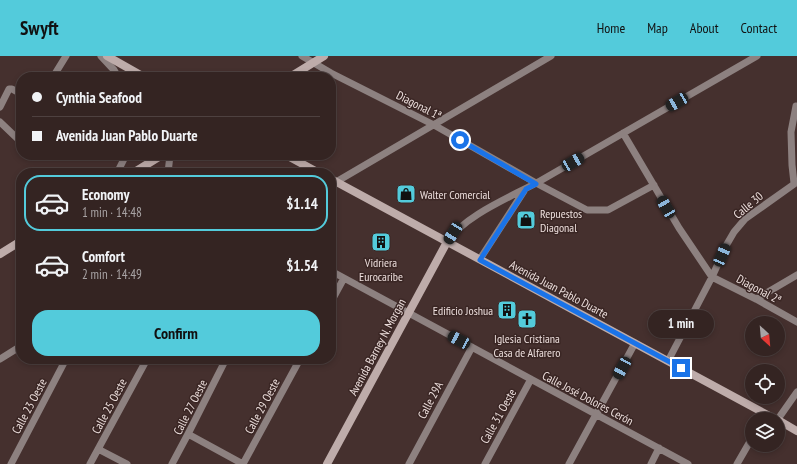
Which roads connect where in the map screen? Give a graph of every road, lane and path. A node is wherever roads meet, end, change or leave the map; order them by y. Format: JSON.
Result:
{"nodes":[{"id":1,"x":66,"y":56,"type":"edge"},
{"id":2,"x":101,"y":56,"type":"edge"},
{"id":3,"x":107,"y":56,"type":"edge"},
{"id":4,"x":302,"y":56,"type":"edge"},
{"id":5,"x":324,"y":56,"type":"edge"},
{"id":6,"x":551,"y":56,"type":"edge"},
{"id":7,"x":757,"y":56,"type":"edge"},
{"id":8,"x":314,"y":62,"type":"junction"},
{"id":9,"x":56,"y":72,"type":"edge"},
{"id":10,"x":115,"y":72,"type":"edge"},
{"id":11,"x":135,"y":72,"type":"edge"},
{"id":12,"x":298,"y":72,"type":"edge"},
{"id":13,"x":329,"y":72,"type":"edge"},
{"id":14,"x":336,"y":76,"type":"edge"},
{"id":15,"x":16,"y":91,"type":"edge"},
{"id":16,"x":796,"y":106,"type":"edge"},
{"id":17,"x":0,"y":107,"type":"edge"},
{"id":18,"x":0,"y":122,"type":"edge"},
{"id":19,"x":434,"y":125,"type":"junction"},
{"id":20,"x":623,"y":133,"type":"junction"},
{"id":21,"x":16,"y":137,"type":"edge"},
{"id":22,"x":154,"y":160,"type":"edge"},
{"id":23,"x":295,"y":160,"type":"edge"},
{"id":24,"x":141,"y":168,"type":"edge"},
{"id":25,"x":310,"y":168,"type":"edge"},
{"id":26,"x":336,"y":178,"type":"edge"},
{"id":27,"x":336,"y":182,"type":"edge"},
{"id":28,"x":796,"y":182,"type":"edge"},
{"id":29,"x":536,"y":184,"type":"junction"},
{"id":30,"x":654,"y":185,"type":"junction"},
{"id":31,"x":526,"y":189,"type":"junction"},
{"id":32,"x":447,"y":242,"type":"junction"},
{"id":33,"x":16,"y":244,"type":"edge"},
{"id":34,"x":0,"y":254,"type":"edge"},
{"id":35,"x":480,"y":260,"type":"junction"},
{"id":36,"x":336,"y":274,"type":"edge"},
{"id":37,"x":797,"y":275,"type":"edge"},
{"id":38,"x":712,"y":277,"type":"junction"},
{"id":39,"x":344,"y":278,"type":"junction"},
{"id":40,"x":336,"y":293,"type":"edge"},
{"id":41,"x":756,"y":299,"type":"junction"},
{"id":42,"x":409,"y":313,"type":"junction"},
{"id":43,"x":797,"y":322,"type":"edge"},
{"id":44,"x":635,"y":343,"type":"junction"},
{"id":45,"x":472,"y":347,"type":"junction"},
{"id":46,"x":16,"y":349,"type":"edge"},
{"id":47,"x":0,"y":359,"type":"edge"},
{"id":48,"x":668,"y":361,"type":"junction"},
{"id":49,"x":63,"y":364,"type":"edge"},
{"id":50,"x":144,"y":364,"type":"edge"},
{"id":51,"x":223,"y":364,"type":"edge"},
{"id":52,"x":297,"y":364,"type":"edge"},
{"id":53,"x":531,"y":379,"type":"junction"},
{"id":54,"x":797,"y":392,"type":"edge"},
{"id":55,"x":757,"y":412,"type":"edge"},
{"id":56,"x":783,"y":412,"type":"edge"},
{"id":57,"x":596,"y":415,"type":"junction"},
{"id":58,"x":785,"y":424,"type":"edge"},
{"id":59,"x":797,"y":431,"type":"edge"},
{"id":60,"x":188,"y":434,"type":"junction"},
{"id":61,"x":659,"y":448,"type":"junction"},
{"id":62,"x":98,"y":449,"type":"junction"},
{"id":63,"x":745,"y":450,"type":"edge"},
{"id":64,"x":11,"y":464,"type":"edge"},
{"id":65,"x":90,"y":464,"type":"edge"},
{"id":66,"x":127,"y":464,"type":"edge"},
{"id":67,"x":172,"y":464,"type":"edge"},
{"id":68,"x":243,"y":464,"type":"edge"},
{"id":69,"x":327,"y":464,"type":"edge"},
{"id":70,"x":409,"y":464,"type":"edge"},
{"id":71,"x":485,"y":464,"type":"edge"},
{"id":72,"x":569,"y":464,"type":"edge"},
{"id":73,"x":651,"y":464,"type":"edge"},
{"id":74,"x":688,"y":464,"type":"edge"},
{"id":75,"x":737,"y":464,"type":"edge"}],
"edges":[{"from":1,"to":9,"type":"street"},
{"from":2,"to":10,"type":"street"},
{"from":3,"to":11,"type":"main road"},
{"from":4,"to":8,"type":"street","name":"Diagonal 1ª"},
{"from":5,"to":8,"type":"main road"},
{"from":6,"to":19,"type":"street"},
{"from":7,"to":20,"type":"street"},
{"from":8,"to":12,"type":"main road"},
{"from":8,"to":13,"type":"street","name":"Diagonal 1ª"},
{"from":14,"to":19,"type":"street","name":"Diagonal 1ª"},
{"from":15,"to":17,"type":"street"},
{"from":16,"to":28,"type":"street"},
{"from":18,"to":21,"type":"street"},
{"from":19,"to":26,"type":"street"},
{"from":19,"to":29,"type":"street","name":"Diagonal 1ª"},
{"from":20,"to":29,"type":"street"},
{"from":20,"to":30,"type":"street","name":"Diagonal 2ª"},
{"from":22,"to":24,"type":"main road"},
{"from":23,"to":25,"type":"main road"},
{"from":27,"to":32,"type":"main road","name":"Avenida Juan Pablo Duarte"},
{"from":28,"to":38,"type":"street","name":"Calle 30"},
{"from":29,"to":30,"type":"street","name":"Diagonal 1ª"},
{"from":29,"to":31,"type":"street"},
{"from":30,"to":38,"type":"street","name":"Diagonal 2ª"},
{"from":31,"to":32,"type":"street"},
{"from":31,"to":35,"type":"street"},
{"from":32,"to":35,"type":"main road","name":"Avenida Juan Pablo Duarte"},
{"from":32,"to":42,"type":"main road","name":"Avenida Barney N. Morgan"},
{"from":33,"to":34,"type":"main road"},
{"from":35,"to":44,"type":"main road","name":"Avenida Juan Pablo Duarte"},
{"from":36,"to":39,"type":"street","name":"Calle José Dolores Cerón"},
{"from":37,"to":41,"type":"street"},
{"from":38,"to":41,"type":"street","name":"Diagonal 2ª"},
{"from":38,"to":48,"type":"street","name":"Calle 30"},
{"from":39,"to":40,"type":"street"},
{"from":39,"to":42,"type":"street","name":"Calle José Dolores Cerón"},
{"from":41,"to":43,"type":"street","name":"Diagonal 2ª"},
{"from":42,"to":45,"type":"street","name":"Calle José Dolores Cerón"},
{"from":42,"to":69,"type":"main road","name":"Avenida Barney N. Morgan"},
{"from":44,"to":48,"type":"main road","name":"Avenida Juan Pablo Duarte"},
{"from":44,"to":57,"type":"street"},
{"from":45,"to":53,"type":"street","name":"Calle José Dolores Cerón"},
{"from":45,"to":70,"type":"street","name":"Calle 29A"},
{"from":46,"to":47,"type":"street"},
{"from":48,"to":55,"type":"main road","name":"Avenida Juan Pablo Duarte"},
{"from":49,"to":64,"type":"street","name":"Calle 23 Oeste"},
{"from":50,"to":62,"type":"street","name":"Calle 25 Oeste"},
{"from":51,"to":60,"type":"street","name":"Calle 27 Oeste"},
{"from":52,"to":68,"type":"street","name":"Calle 29 Oeste"},
{"from":53,"to":57,"type":"street","name":"Calle José Dolores Cerón"},
{"from":53,"to":71,"type":"street","name":"Calle 31 Oeste"},
{"from":54,"to":56,"type":"street"},
{"from":57,"to":61,"type":"street","name":"Calle José Dolores Cerón"},
{"from":57,"to":72,"type":"street"},
{"from":58,"to":59,"type":"main road","name":"Avenida Juan Pablo Duarte"},
{"from":60,"to":67,"type":"street","name":"Calle 27 Oeste"},
{"from":60,"to":68,"type":"street"},
{"from":61,"to":73,"type":"street"},
{"from":61,"to":74,"type":"street","name":"Calle José Dolores Cerón"},
{"from":62,"to":65,"type":"street","name":"Calle 25 Oeste"},
{"from":62,"to":66,"type":"street"},
{"from":63,"to":75,"type":"street"}]}
